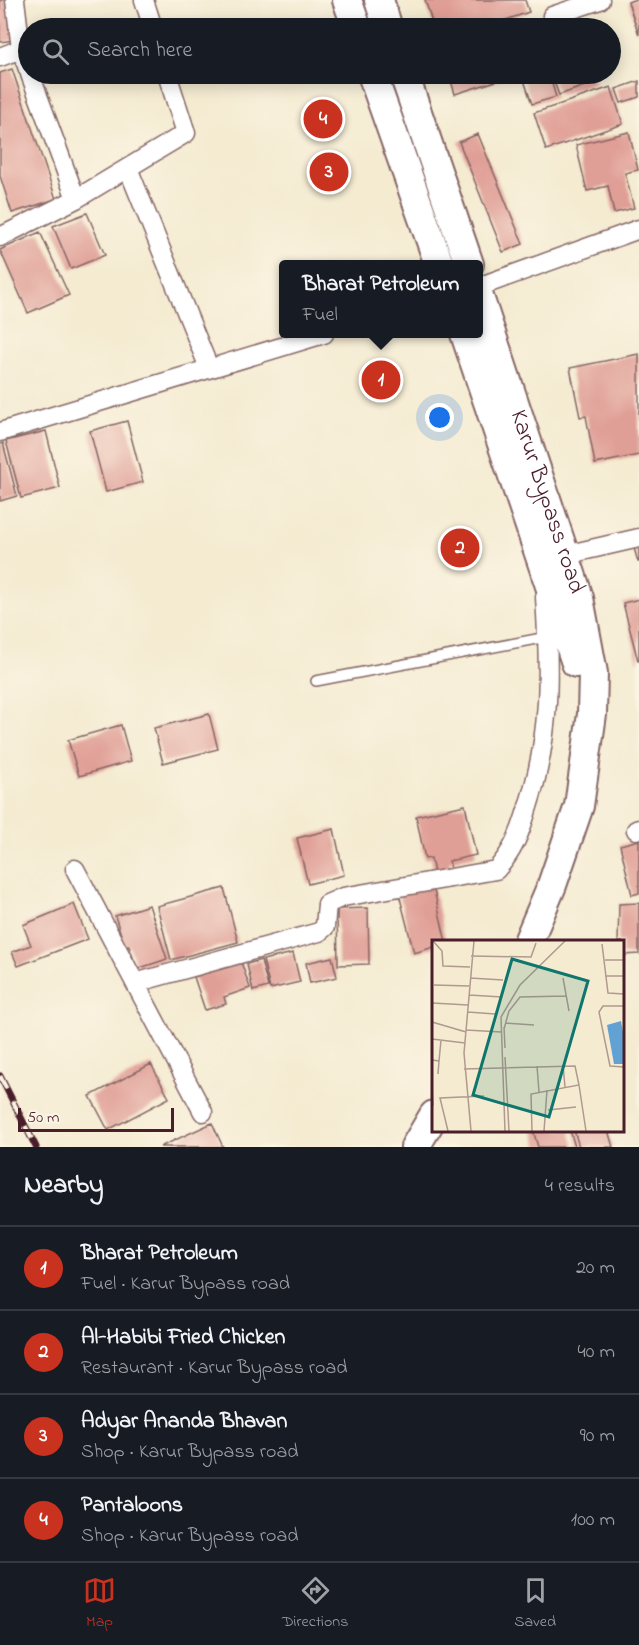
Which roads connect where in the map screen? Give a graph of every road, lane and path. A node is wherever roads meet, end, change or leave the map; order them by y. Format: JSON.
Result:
{"nodes":[{"id":1,"x":15,"y":0,"type":"edge"},
{"id":2,"x":144,"y":0,"type":"edge"},
{"id":3,"x":347,"y":0,"type":"edge"},
{"id":4,"x":379,"y":0,"type":"edge"},
{"id":5,"x":600,"y":0,"type":"edge"},
{"id":6,"x":552,"y":16,"type":"dead end"},
{"id":7,"x":150,"y":18,"type":"edge"},
{"id":8,"x":353,"y":18,"type":"edge"},
{"id":9,"x":385,"y":18,"type":"edge"},
{"id":10,"x":18,"y":24,"type":"edge"},
{"id":11,"x":18,"y":50,"type":"edge"},
{"id":12,"x":0,"y":57,"type":"edge"},
{"id":13,"x":34,"y":84,"type":"edge"},
{"id":14,"x":170,"y":84,"type":"edge"},
{"id":15,"x":376,"y":84,"type":"edge"},
{"id":16,"x":407,"y":84,"type":"edge"},
{"id":17,"x":128,"y":168,"type":"junction"},
{"id":18,"x":76,"y":199,"type":"junction"},
{"id":19,"x":639,"y":229,"type":"edge"},
{"id":20,"x":0,"y":237,"type":"edge"},
{"id":21,"x":438,"y":260,"type":"edge"},
{"id":22,"x":468,"y":260,"type":"edge"},
{"id":23,"x":483,"y":285,"type":"edge"},
{"id":24,"x":483,"y":312,"type":"edge"},
{"id":25,"x":308,"y":338,"type":"edge"},
{"id":26,"x":467,"y":338,"type":"edge"},
{"id":27,"x":209,"y":368,"type":"junction"},
{"id":28,"x":1,"y":429,"type":"edge"},
{"id":29,"x":639,"y":538,"type":"edge"},
{"id":30,"x":554,"y":562,"type":"junction"},
{"id":31,"x":547,"y":637,"type":"junction"},
{"id":32,"x":316,"y":681,"type":"dead end"},
{"id":33,"x":75,"y":869,"type":"dead end"},
{"id":34,"x":529,"y":940,"type":"edge"},
{"id":35,"x":135,"y":983,"type":"junction"},
{"id":36,"x":203,"y":1112,"type":"dead end"},
{"id":37,"x":432,"y":1119,"type":"edge"},
{"id":38,"x":416,"y":1147,"type":"edge"}],
"edges":[{"from":1,"to":10,"type":"street"},
{"from":2,"to":7,"type":"street"},
{"from":3,"to":8,"type":"main road"},
{"from":4,"to":9,"type":"main road"},
{"from":5,"to":6,"type":"street"},
{"from":11,"to":12,"type":"street"},
{"from":13,"to":18,"type":"street"},
{"from":14,"to":17,"type":"street"},
{"from":15,"to":21,"type":"main road"},
{"from":16,"to":22,"type":"main road"},
{"from":17,"to":18,"type":"street"},
{"from":17,"to":27,"type":"street"},
{"from":18,"to":20,"type":"street"},
{"from":19,"to":23,"type":"street"},
{"from":24,"to":30,"type":"main road","name":"Karur Bypass road"},
{"from":25,"to":27,"type":"street"},
{"from":26,"to":30,"type":"main road","name":"Karur Bypass road"},
{"from":27,"to":28,"type":"street"},
{"from":29,"to":30,"type":"street"},
{"from":30,"to":31,"type":"street"},
{"from":30,"to":34,"type":"main road","name":"Karur Bypass road"},
{"from":31,"to":32,"type":"lane"},
{"from":31,"to":35,"type":"street"},
{"from":33,"to":35,"type":"street"},
{"from":35,"to":36,"type":"street"},
{"from":37,"to":38,"type":"main road"}]}
